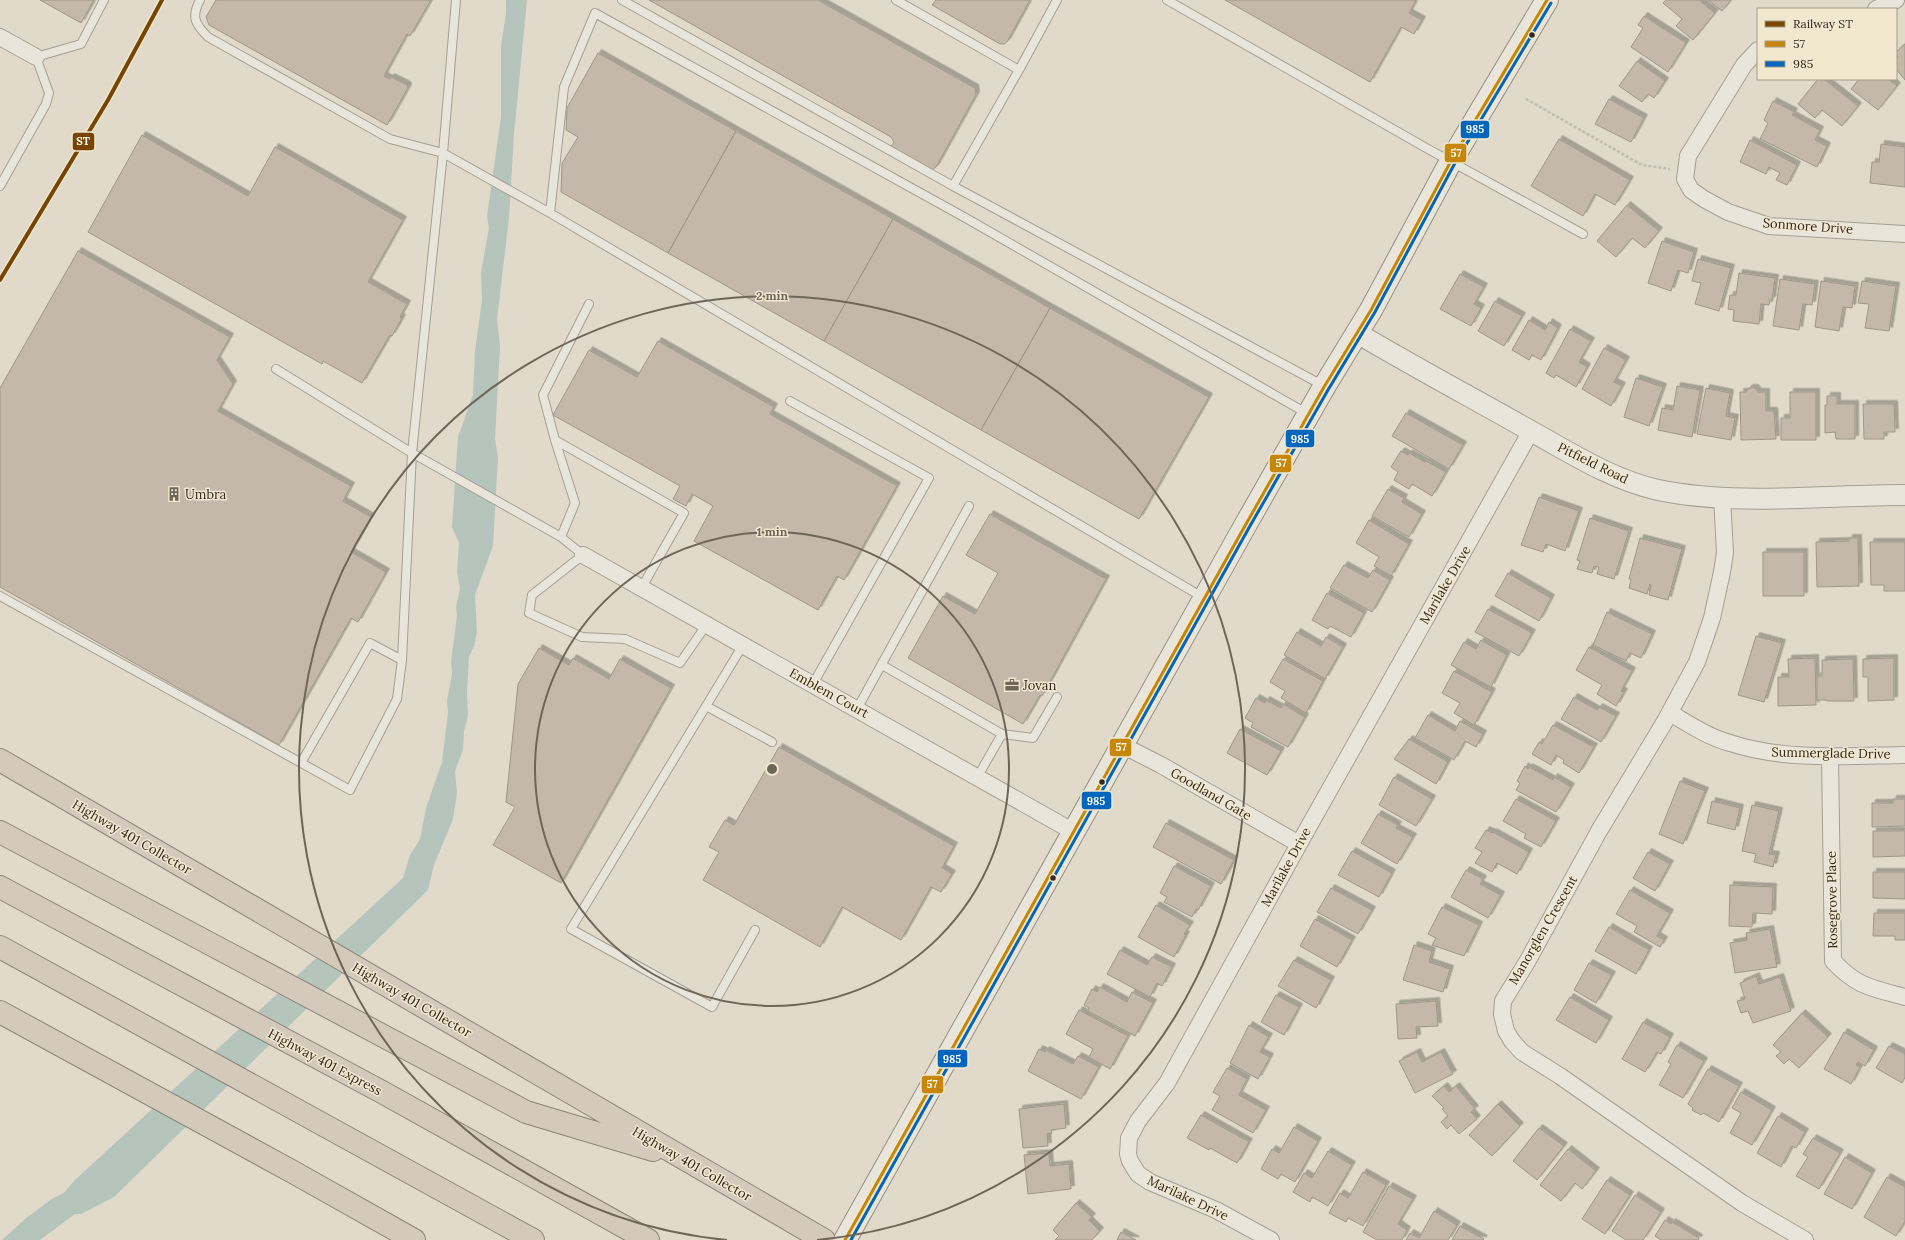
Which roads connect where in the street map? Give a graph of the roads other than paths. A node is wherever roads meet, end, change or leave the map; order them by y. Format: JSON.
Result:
{"nodes":[{"id":1,"x":104,"y":0,"type":"edge"},
{"id":2,"x":200,"y":0,"type":"edge"},
{"id":3,"x":456,"y":0,"type":"edge"},
{"id":4,"x":622,"y":0,"type":"edge"},
{"id":5,"x":896,"y":0,"type":"edge"},
{"id":6,"x":1057,"y":0,"type":"edge"},
{"id":7,"x":1166,"y":0,"type":"edge"},
{"id":8,"x":1547,"y":0,"type":"edge"},
{"id":9,"x":1896,"y":0,"type":"edge"},
{"id":10,"x":1878,"y":8,"type":"edge"},
{"id":11,"x":0,"y":37,"type":"edge"},
{"id":12,"x":1757,"y":51,"type":"edge"},
{"id":13,"x":36,"y":57,"type":"junction"},
{"id":14,"x":1019,"y":70,"type":"junction"},
{"id":15,"x":443,"y":154,"type":"junction"},
{"id":16,"x":1451,"y":161,"type":"junction"},
{"id":17,"x":0,"y":186,"type":"edge"},
{"id":18,"x":953,"y":186,"type":"junction"},
{"id":19,"x":550,"y":213,"type":"junction"},
{"id":20,"x":1583,"y":234,"type":"dead end"},
{"id":21,"x":1905,"y":234,"type":"edge"},
{"id":22,"x":589,"y":304,"type":"dead end"},
{"id":23,"x":1357,"y":333,"type":"junction"},
{"id":24,"x":276,"y":369,"type":"dead end"},
{"id":25,"x":1324,"y":387,"type":"junction"},
{"id":26,"x":790,"y":401,"type":"dead end"},
{"id":27,"x":1308,"y":414,"type":"junction"},
{"id":28,"x":1531,"y":431,"type":"junction"},
{"id":29,"x":554,"y":440,"type":"junction"},
{"id":30,"x":412,"y":454,"type":"junction"},
{"id":31,"x":1905,"y":495,"type":"edge"},
{"id":32,"x":1722,"y":497,"type":"junction"},
{"id":33,"x":969,"y":506,"type":"dead end"},
{"id":34,"x":561,"y":537,"type":"junction"},
{"id":35,"x":583,"y":555,"type":"junction"},
{"id":36,"x":642,"y":587,"type":"junction"},
{"id":37,"x":0,"y":596,"type":"edge"},
{"id":38,"x":1205,"y":598,"type":"junction"},
{"id":39,"x":707,"y":624,"type":"junction"},
{"id":40,"x":743,"y":645,"type":"junction"},
{"id":41,"x":402,"y":660,"type":"junction"},
{"id":42,"x":882,"y":665,"type":"junction"},
{"id":43,"x":813,"y":684,"type":"junction"},
{"id":44,"x":1056,"y":697,"type":"dead end"},
{"id":45,"x":706,"y":706,"type":"junction"},
{"id":46,"x":857,"y":709,"type":"junction"},
{"id":47,"x":1670,"y":713,"type":"junction"},
{"id":48,"x":1002,"y":734,"type":"junction"},
{"id":49,"x":772,"y":742,"type":"dead end"},
{"id":50,"x":1122,"y":745,"type":"junction"},
{"id":51,"x":1905,"y":755,"type":"edge"},
{"id":52,"x":1830,"y":756,"type":"junction"},
{"id":53,"x":0,"y":760,"type":"edge"},
{"id":54,"x":301,"y":763,"type":"junction"},
{"id":55,"x":978,"y":776,"type":"junction"},
{"id":56,"x":0,"y":832,"type":"edge"},
{"id":57,"x":1074,"y":832,"type":"junction"},
{"id":58,"x":1298,"y":844,"type":"junction"},
{"id":59,"x":0,"y":888,"type":"edge"},
{"id":60,"x":755,"y":930,"type":"dead end"},
{"id":61,"x":0,"y":947,"type":"edge"},
{"id":62,"x":1905,"y":997,"type":"edge"},
{"id":63,"x":0,"y":1012,"type":"edge"},
{"id":64,"x":686,"y":1160,"type":"junction"},
{"id":65,"x":414,"y":1240,"type":"edge"},
{"id":66,"x":533,"y":1240,"type":"edge"},
{"id":67,"x":648,"y":1240,"type":"edge"},
{"id":68,"x":824,"y":1240,"type":"edge"},
{"id":69,"x":845,"y":1240,"type":"edge"},
{"id":70,"x":1271,"y":1240,"type":"edge"},
{"id":71,"x":1805,"y":1240,"type":"edge"}],
"edges":[{"from":1,"to":13,"type":"lane"},
{"from":2,"to":15,"type":"lane"},
{"from":3,"to":15,"type":"lane"},
{"from":4,"to":18,"type":"lane"},
{"from":5,"to":14,"type":"lane"},
{"from":6,"to":14,"type":"lane"},
{"from":7,"to":16,"type":"lane"},
{"from":8,"to":16,"type":"main road"},
{"from":9,"to":10,"type":"street"},
{"from":11,"to":13,"type":"street"},
{"from":12,"to":21,"type":"street","name":"Sonmore Drive"},
{"from":13,"to":17,"type":"lane"},
{"from":14,"to":18,"type":"lane"},
{"from":15,"to":19,"type":"lane"},
{"from":15,"to":30,"type":"lane"},
{"from":16,"to":20,"type":"lane"},
{"from":16,"to":23,"type":"main road"},
{"from":18,"to":25,"type":"lane"},
{"from":19,"to":27,"type":"lane"},
{"from":19,"to":38,"type":"lane"},
{"from":22,"to":29,"type":"lane"},
{"from":23,"to":25,"type":"main road"},
{"from":23,"to":28,"type":"street","name":"Pitfield Road"},
{"from":24,"to":30,"type":"lane"},
{"from":25,"to":27,"type":"main road"},
{"from":26,"to":43,"type":"lane"},
{"from":27,"to":38,"type":"main road"},
{"from":28,"to":32,"type":"street","name":"Pitfield Road"},
{"from":28,"to":58,"type":"street","name":"Marilake Drive"},
{"from":29,"to":34,"type":"lane"},
{"from":29,"to":36,"type":"lane"},
{"from":30,"to":34,"type":"lane"},
{"from":30,"to":41,"type":"lane"},
{"from":31,"to":32,"type":"street","name":"Pitfield Road"},
{"from":32,"to":47,"type":"street","name":"Manorglen Crescent"},
{"from":33,"to":42,"type":"lane"},
{"from":34,"to":35,"type":"lane"},
{"from":35,"to":36,"type":"street","name":"Emblem Court"},
{"from":35,"to":39,"type":"lane"},
{"from":36,"to":39,"type":"street","name":"Emblem Court"},
{"from":37,"to":54,"type":"lane"},
{"from":38,"to":50,"type":"main road"},
{"from":39,"to":40,"type":"street","name":"Emblem Court"},
{"from":40,"to":43,"type":"street","name":"Emblem Court"},
{"from":40,"to":45,"type":"lane"},
{"from":41,"to":54,"type":"lane"},
{"from":41,"to":54,"type":"lane"},
{"from":42,"to":46,"type":"lane"},
{"from":42,"to":48,"type":"lane"},
{"from":43,"to":46,"type":"street","name":"Emblem Court"},
{"from":44,"to":48,"type":"lane"},
{"from":45,"to":49,"type":"lane"},
{"from":45,"to":60,"type":"lane"},
{"from":46,"to":55,"type":"street","name":"Emblem Court"},
{"from":47,"to":52,"type":"street","name":"Summerglade Drive"},
{"from":47,"to":71,"type":"street","name":"Manorglen Crescent"},
{"from":48,"to":55,"type":"lane"},
{"from":50,"to":57,"type":"main road"},
{"from":50,"to":58,"type":"street","name":"Goodland Gate"},
{"from":51,"to":52,"type":"street","name":"Summerglade Drive"},
{"from":52,"to":62,"type":"street","name":"Rosegrove Place"},
{"from":53,"to":64,"type":"highway","name":"Highway 401 Collector"},
{"from":55,"to":57,"type":"street","name":"Emblem Court"},
{"from":56,"to":64,"type":"highway"},
{"from":57,"to":69,"type":"main road"},
{"from":58,"to":70,"type":"street","name":"Marilake Drive"},
{"from":59,"to":67,"type":"highway","name":"Highway 401 Express"},
{"from":61,"to":66,"type":"highway"},
{"from":63,"to":65,"type":"highway"},
{"from":64,"to":68,"type":"highway","name":"Highway 401 Collector"}]}
